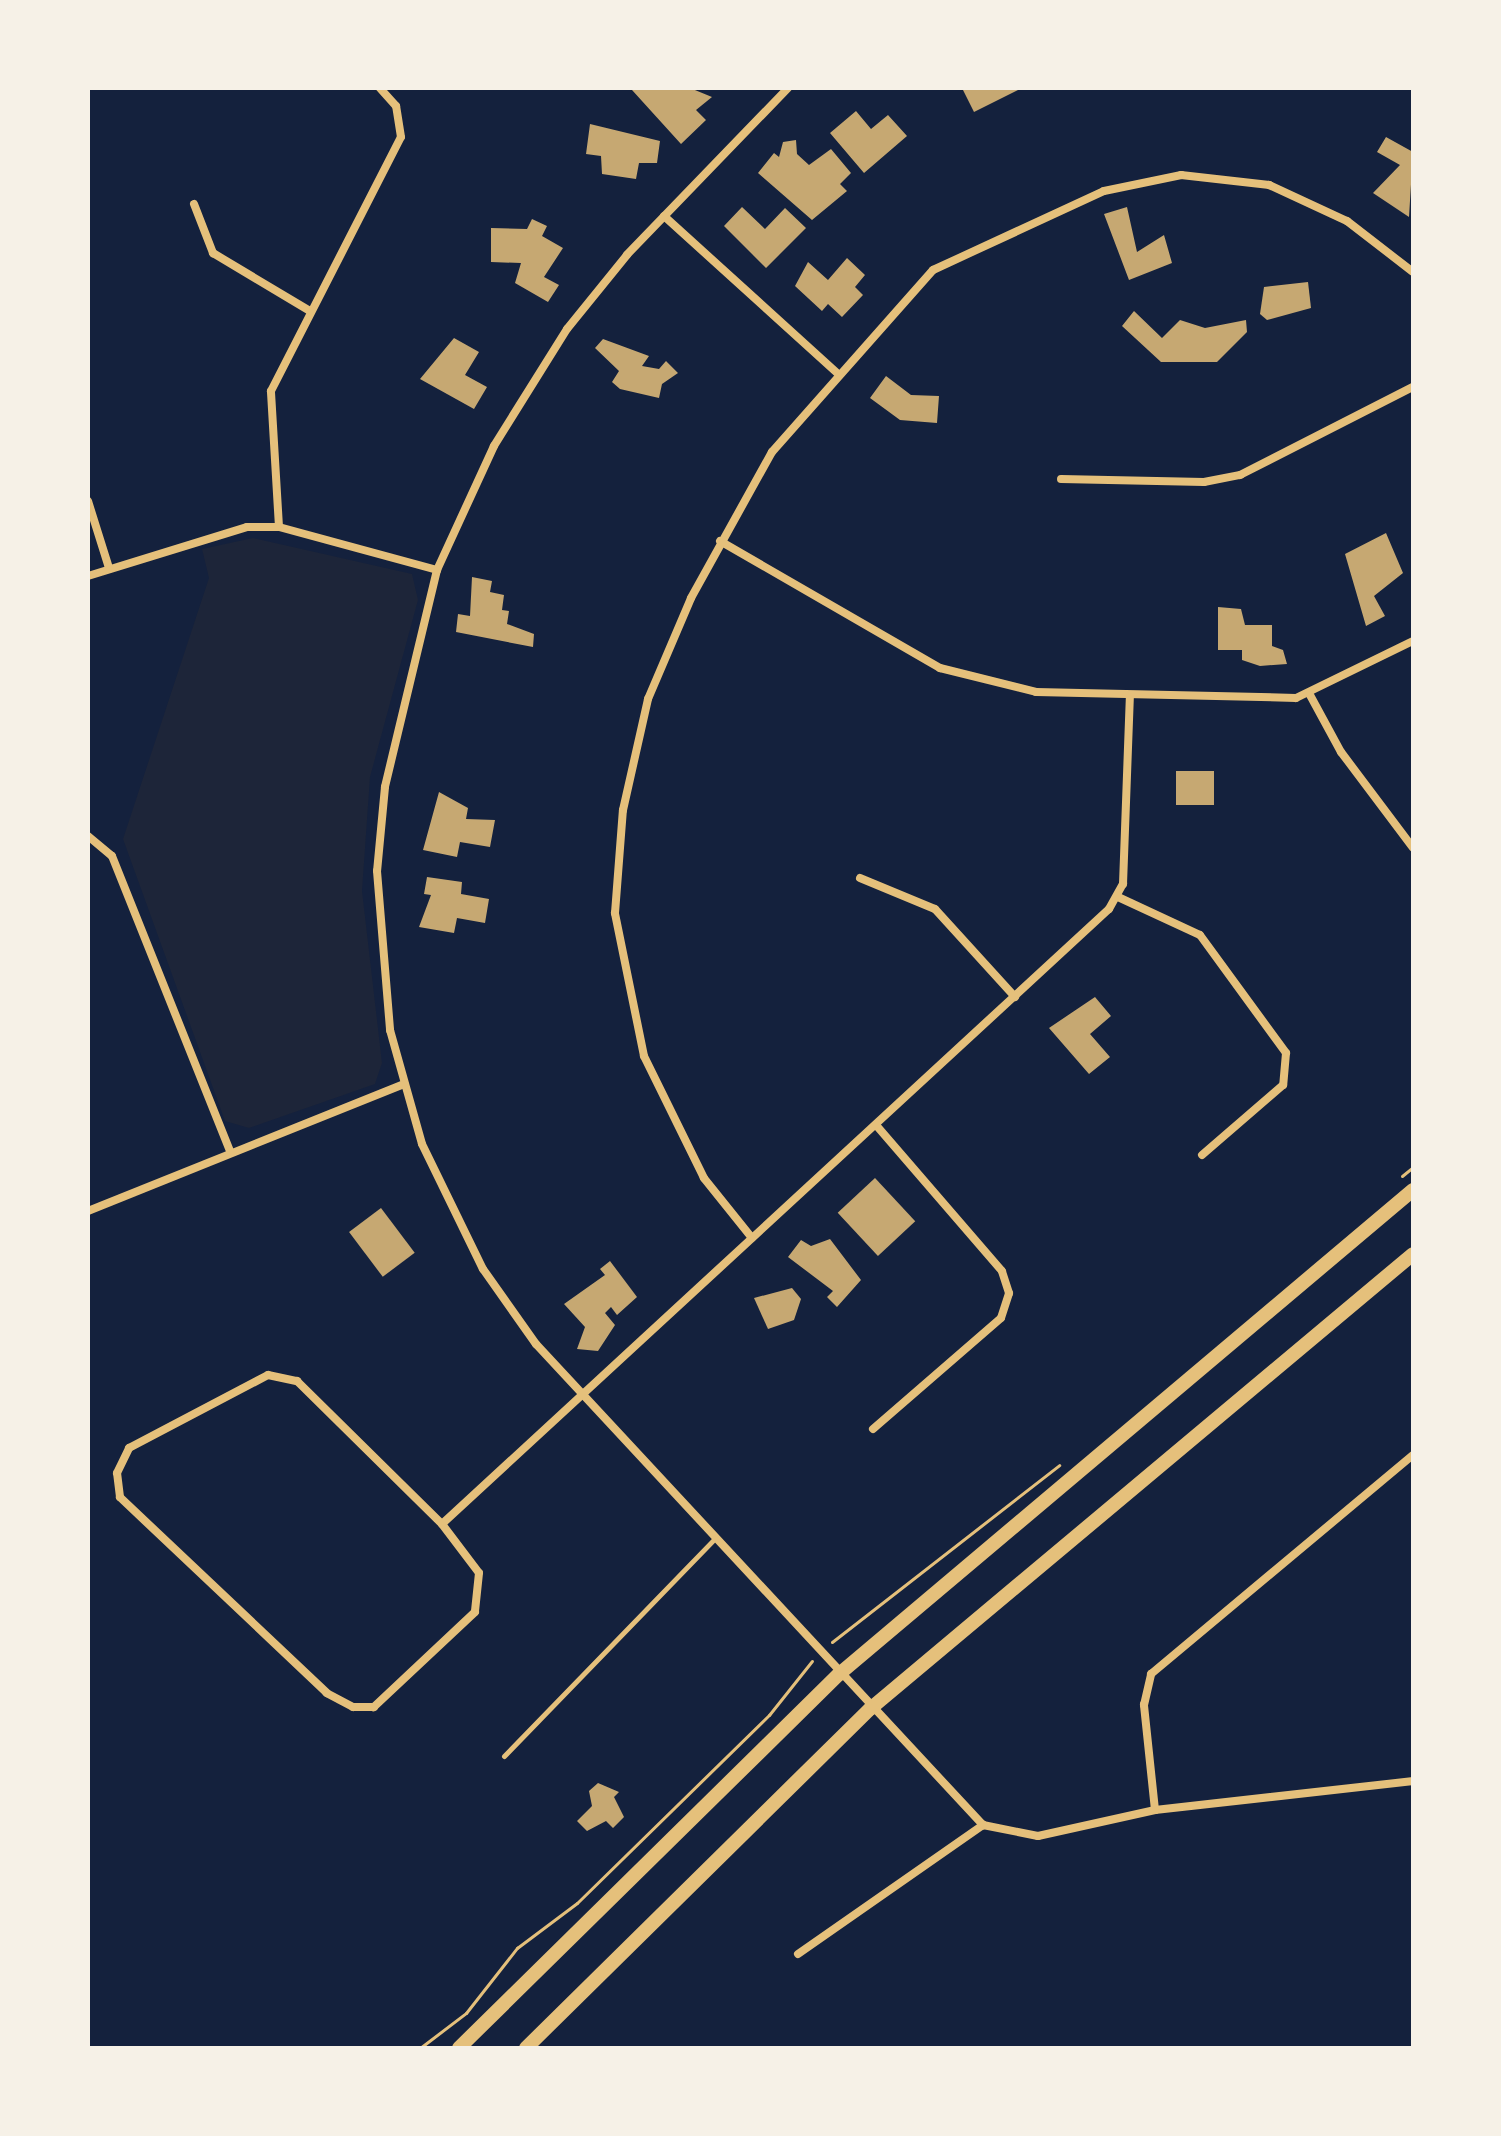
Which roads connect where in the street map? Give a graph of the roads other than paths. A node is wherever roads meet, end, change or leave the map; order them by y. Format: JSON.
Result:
{"nodes":[{"id":1,"x":380,"y":88,"type":"edge"},
{"id":2,"x":788,"y":88,"type":"edge"},
{"id":3,"x":194,"y":204,"type":"dead end"},
{"id":4,"x":664,"y":216,"type":"junction"},
{"id":5,"x":1413,"y":272,"type":"edge"},
{"id":6,"x":310,"y":311,"type":"junction"},
{"id":7,"x":838,"y":374,"type":"junction"},
{"id":8,"x":1413,"y":387,"type":"edge"},
{"id":9,"x":1061,"y":479,"type":"dead end"},
{"id":10,"x":88,"y":501,"type":"edge"},
{"id":11,"x":279,"y":527,"type":"junction"},
{"id":12,"x":720,"y":541,"type":"junction"},
{"id":13,"x":109,"y":568,"type":"junction"},
{"id":14,"x":437,"y":570,"type":"junction"},
{"id":15,"x":88,"y":576,"type":"edge"},
{"id":16,"x":1413,"y":641,"type":"edge"},
{"id":17,"x":1310,"y":695,"type":"junction"},
{"id":18,"x":1130,"y":697,"type":"junction"},
{"id":19,"x":88,"y":836,"type":"edge"},
{"id":20,"x":1413,"y":848,"type":"edge"},
{"id":21,"x":860,"y":878,"type":"dead end"},
{"id":22,"x":1118,"y":897,"type":"junction"},
{"id":23,"x":1015,"y":997,"type":"junction"},
{"id":24,"x":402,"y":1085,"type":"junction"},
{"id":25,"x":876,"y":1125,"type":"junction"},
{"id":26,"x":230,"y":1151,"type":"junction"},
{"id":27,"x":1202,"y":1155,"type":"dead end"},
{"id":28,"x":1413,"y":1190,"type":"edge"},
{"id":29,"x":88,"y":1211,"type":"edge"},
{"id":30,"x":752,"y":1238,"type":"junction"},
{"id":31,"x":1413,"y":1254,"type":"edge"},
{"id":32,"x":582,"y":1393,"type":"junction"},
{"id":33,"x":873,"y":1429,"type":"dead end"},
{"id":34,"x":1413,"y":1455,"type":"edge"},
{"id":35,"x":442,"y":1524,"type":"junction"},
{"id":36,"x":714,"y":1539,"type":"junction"},
{"id":37,"x":838,"y":1675,"type":"junction"},
{"id":38,"x":870,"y":1709,"type":"junction"},
{"id":39,"x":504,"y":1756,"type":"dead end"},
{"id":40,"x":1413,"y":1781,"type":"edge"},
{"id":41,"x":1155,"y":1810,"type":"junction"},
{"id":42,"x":983,"y":1825,"type":"junction"},
{"id":43,"x":798,"y":1954,"type":"dead end"},
{"id":44,"x":459,"y":2048,"type":"edge"},
{"id":45,"x":526,"y":2048,"type":"edge"}],
"edges":[{"from":1,"to":6,"type":"street"},
{"from":2,"to":4,"type":"street"},
{"from":3,"to":6,"type":"street"},
{"from":4,"to":7,"type":"street"},
{"from":4,"to":14,"type":"street"},
{"from":5,"to":7,"type":"street"},
{"from":6,"to":11,"type":"street"},
{"from":7,"to":12,"type":"street"},
{"from":8,"to":9,"type":"street"},
{"from":10,"to":13,"type":"street"},
{"from":11,"to":13,"type":"street"},
{"from":11,"to":14,"type":"street"},
{"from":12,"to":18,"type":"street"},
{"from":12,"to":30,"type":"street"},
{"from":13,"to":15,"type":"street"},
{"from":14,"to":24,"type":"street"},
{"from":16,"to":17,"type":"street"},
{"from":17,"to":18,"type":"street"},
{"from":17,"to":20,"type":"street"},
{"from":18,"to":22,"type":"street"},
{"from":19,"to":26,"type":"street"},
{"from":21,"to":23,"type":"street"},
{"from":22,"to":23,"type":"street"},
{"from":22,"to":27,"type":"street"},
{"from":23,"to":25,"type":"street"},
{"from":24,"to":26,"type":"street"},
{"from":24,"to":32,"type":"street"},
{"from":25,"to":30,"type":"street"},
{"from":25,"to":33,"type":"street"},
{"from":26,"to":29,"type":"street"},
{"from":28,"to":37,"type":"main road"},
{"from":30,"to":32,"type":"street"},
{"from":31,"to":38,"type":"main road"},
{"from":32,"to":35,"type":"street"},
{"from":32,"to":36,"type":"street"},
{"from":34,"to":41,"type":"street"},
{"from":35,"to":35,"type":"street"},
{"from":36,"to":37,"type":"street"},
{"from":36,"to":39,"type":"lane"},
{"from":37,"to":38,"type":"street"},
{"from":37,"to":44,"type":"main road"},
{"from":38,"to":42,"type":"street"},
{"from":38,"to":45,"type":"main road"},
{"from":40,"to":41,"type":"street"},
{"from":41,"to":42,"type":"street"},
{"from":42,"to":43,"type":"street"}]}
